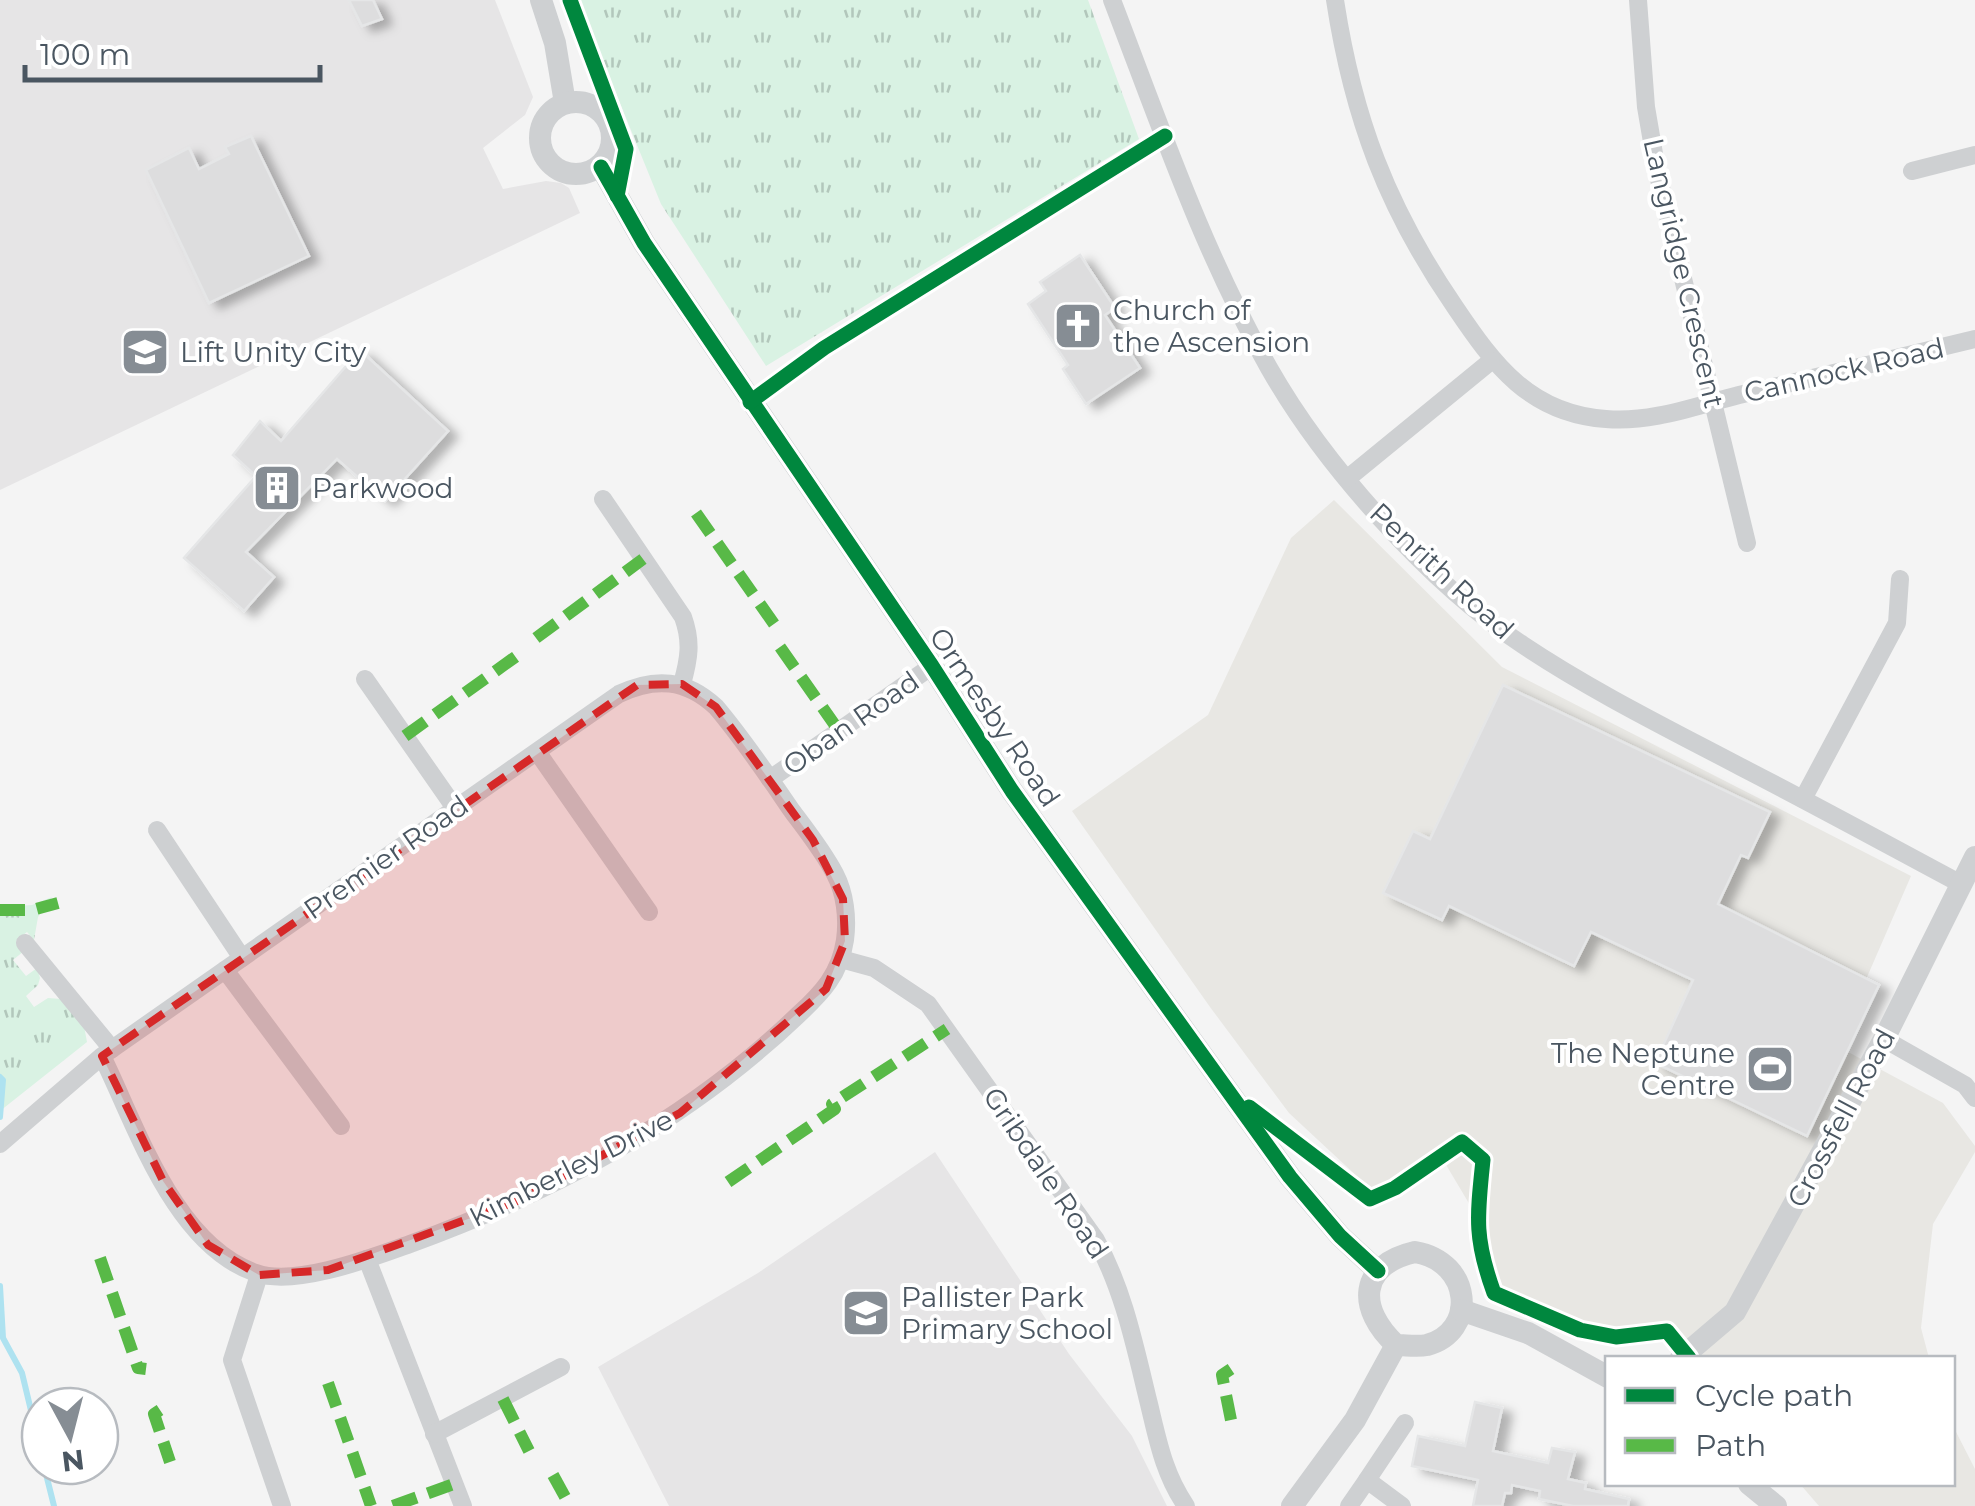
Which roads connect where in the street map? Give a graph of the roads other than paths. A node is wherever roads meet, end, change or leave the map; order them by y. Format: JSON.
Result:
{"nodes":[{"id":1,"x":541,"y":0,"type":"edge"},
{"id":2,"x":1112,"y":0,"type":"edge"},
{"id":3,"x":1335,"y":0,"type":"edge"},
{"id":4,"x":1638,"y":0,"type":"edge"},
{"id":5,"x":565,"y":103,"type":"junction"},
{"id":6,"x":1975,"y":155,"type":"edge"},
{"id":7,"x":600,"y":167,"type":"junction"},
{"id":8,"x":1912,"y":171,"type":"dead end"},
{"id":9,"x":1975,"y":339,"type":"edge"},
{"id":10,"x":1491,"y":360,"type":"junction"},
{"id":11,"x":1714,"y":401,"type":"junction"},
{"id":12,"x":1348,"y":478,"type":"junction"},
{"id":13,"x":602,"y":500,"type":"dead end"},
{"id":14,"x":1748,"y":543,"type":"dead end"},
{"id":15,"x":1900,"y":579,"type":"dead end"},
{"id":16,"x":932,"y":666,"type":"junction"},
{"id":17,"x":365,"y":679,"type":"dead end"},
{"id":18,"x":682,"y":684,"type":"junction"},
{"id":19,"x":538,"y":753,"type":"junction"},
{"id":20,"x":770,"y":779,"type":"junction"},
{"id":21,"x":1804,"y":799,"type":"junction"},
{"id":22,"x":454,"y":808,"type":"junction"},
{"id":23,"x":158,"y":830,"type":"dead end"},
{"id":24,"x":1975,"y":857,"type":"edge"},
{"id":25,"x":1961,"y":884,"type":"junction"},
{"id":26,"x":649,"y":912,"type":"dead end"},
{"id":27,"x":25,"y":943,"type":"dead end"},
{"id":28,"x":242,"y":958,"type":"junction"},
{"id":29,"x":840,"y":959,"type":"junction"},
{"id":30,"x":225,"y":970,"type":"junction"},
{"id":31,"x":1884,"y":1038,"type":"junction"},
{"id":32,"x":108,"y":1053,"type":"junction"},
{"id":33,"x":1975,"y":1098,"type":"edge"},
{"id":34,"x":340,"y":1126,"type":"dead end"},
{"id":35,"x":0,"y":1144,"type":"edge"},
{"id":36,"x":367,"y":1259,"type":"junction"},
{"id":37,"x":1378,"y":1271,"type":"junction"},
{"id":38,"x":259,"y":1275,"type":"junction"},
{"id":39,"x":1461,"y":1310,"type":"junction"},
{"id":40,"x":1396,"y":1345,"type":"junction"},
{"id":41,"x":1683,"y":1356,"type":"edge"},
{"id":42,"x":561,"y":1367,"type":"dead end"},
{"id":43,"x":1605,"y":1376,"type":"edge"},
{"id":44,"x":1405,"y":1423,"type":"dead end"},
{"id":45,"x":434,"y":1434,"type":"junction"},
{"id":46,"x":1367,"y":1480,"type":"junction"},
{"id":47,"x":1751,"y":1486,"type":"edge"},
{"id":48,"x":282,"y":1506,"type":"edge"},
{"id":49,"x":464,"y":1506,"type":"edge"},
{"id":50,"x":1186,"y":1506,"type":"edge"},
{"id":51,"x":1292,"y":1506,"type":"edge"},
{"id":52,"x":1350,"y":1506,"type":"edge"},
{"id":53,"x":1402,"y":1506,"type":"edge"},
{"id":54,"x":1776,"y":1506,"type":"edge"}],
"edges":[{"from":1,"to":5,"type":"street"},
{"from":2,"to":12,"type":"street","name":"Penrith Road"},
{"from":3,"to":10,"type":"street","name":"Cannock Road"},
{"from":4,"to":11,"type":"street","name":"Langridge Crescent"},
{"from":5,"to":7,"type":"street"},
{"from":5,"to":7,"type":"street"},
{"from":6,"to":8,"type":"street"},
{"from":7,"to":16,"type":"street","name":"Ormesby Road"},
{"from":9,"to":11,"type":"street","name":"Cannock Road"},
{"from":10,"to":11,"type":"street","name":"Cannock Road"},
{"from":10,"to":12,"type":"street"},
{"from":11,"to":14,"type":"street","name":"Langridge Crescent"},
{"from":12,"to":21,"type":"street","name":"Penrith Road"},
{"from":13,"to":18,"type":"street"},
{"from":15,"to":21,"type":"street"},
{"from":16,"to":20,"type":"street","name":"Oban Road"},
{"from":16,"to":37,"type":"street","name":"Ormesby Road"},
{"from":17,"to":22,"type":"street"},
{"from":18,"to":19,"type":"street","name":"Premier Road"},
{"from":18,"to":20,"type":"street"},
{"from":19,"to":22,"type":"street","name":"Premier Road"},
{"from":19,"to":26,"type":"street"},
{"from":20,"to":29,"type":"street","name":"Kimberley Drive"},
{"from":21,"to":25,"type":"street","name":"Penrith Road"},
{"from":22,"to":28,"type":"street","name":"Premier Road"},
{"from":23,"to":28,"type":"street"},
{"from":24,"to":25,"type":"street","name":"Crossfell Road"},
{"from":25,"to":31,"type":"street","name":"Crossfell Road"},
{"from":27,"to":32,"type":"street"},
{"from":28,"to":30,"type":"street","name":"Premier Road"},
{"from":29,"to":36,"type":"street","name":"Kimberley Drive"},
{"from":29,"to":50,"type":"street","name":"Gribdale Road"},
{"from":30,"to":32,"type":"street","name":"Premier Road"},
{"from":30,"to":34,"type":"street"},
{"from":31,"to":33,"type":"street"},
{"from":31,"to":41,"type":"street","name":"Crossfell Road"},
{"from":32,"to":35,"type":"street","name":"Premier Road"},
{"from":32,"to":38,"type":"street"},
{"from":36,"to":38,"type":"street","name":"Kimberley Drive"},
{"from":36,"to":45,"type":"street"},
{"from":37,"to":39,"type":"street"},
{"from":37,"to":40,"type":"street"},
{"from":38,"to":48,"type":"street"},
{"from":39,"to":40,"type":"street"},
{"from":39,"to":43,"type":"street"},
{"from":40,"to":51,"type":"street"},
{"from":42,"to":45,"type":"street"},
{"from":44,"to":46,"type":"street"},
{"from":45,"to":49,"type":"street"},
{"from":46,"to":52,"type":"street"},
{"from":46,"to":53,"type":"street"},
{"from":47,"to":54,"type":"street"}]}
